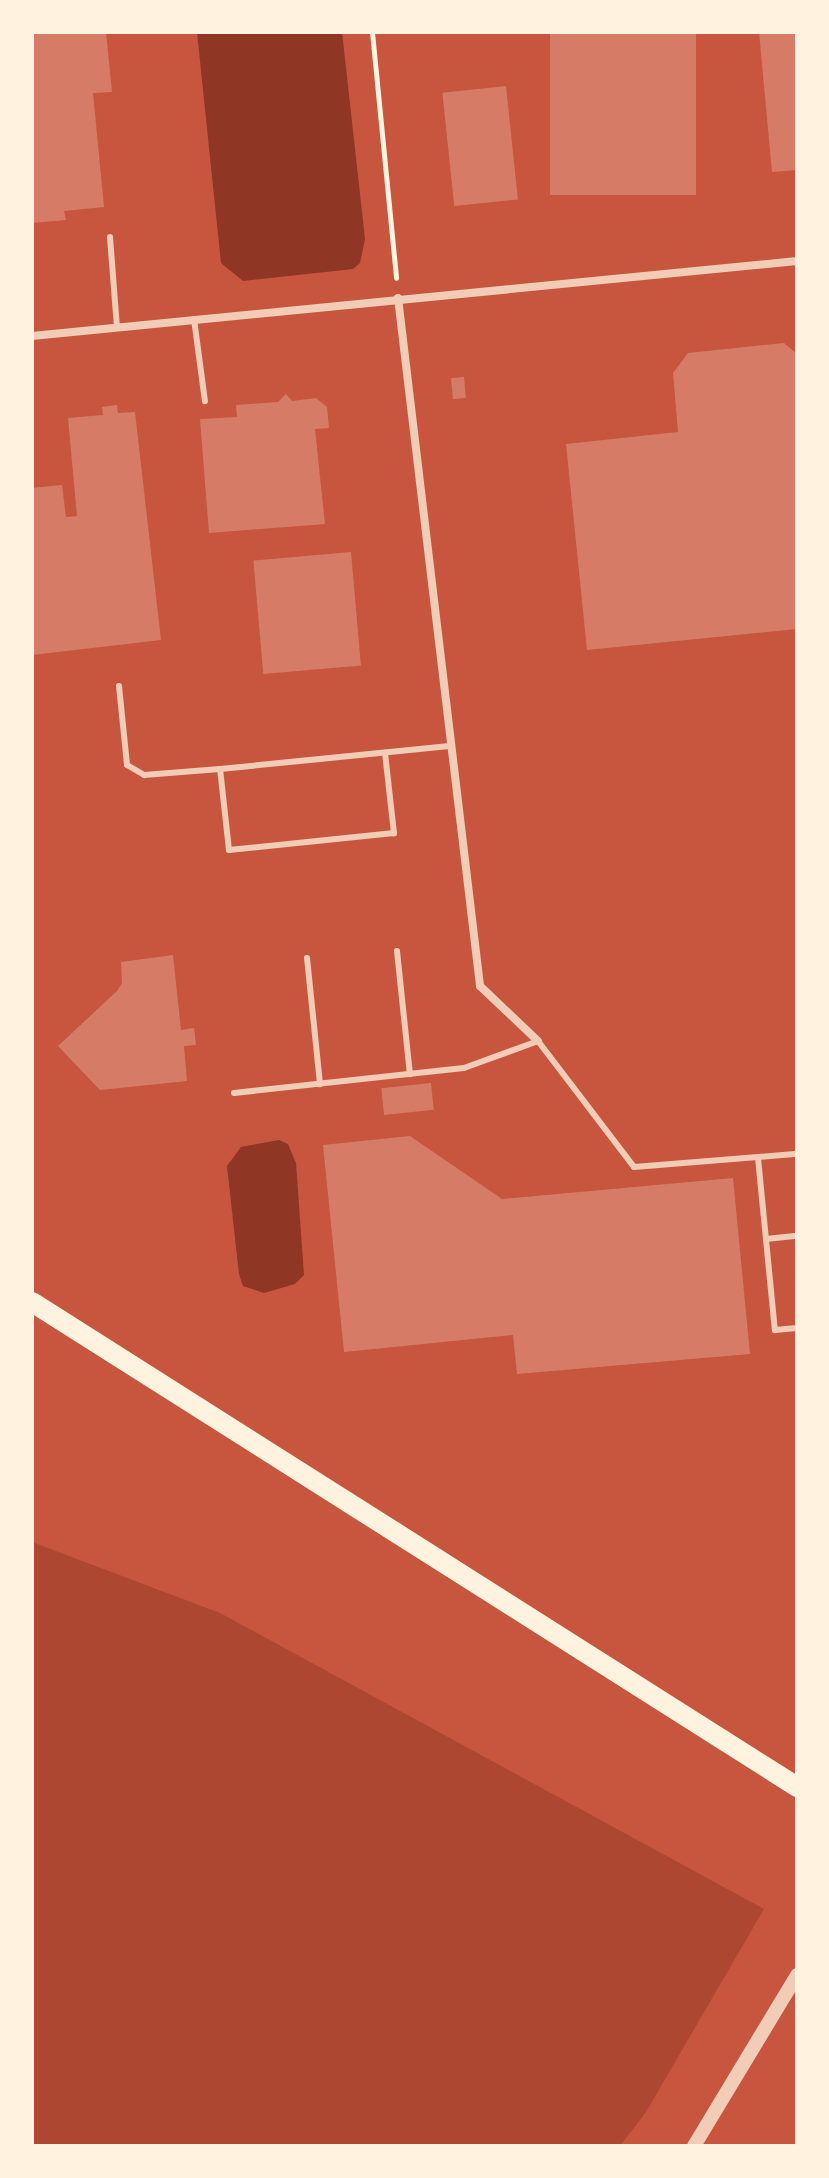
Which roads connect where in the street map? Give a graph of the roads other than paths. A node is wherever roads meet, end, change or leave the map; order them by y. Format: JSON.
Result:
{"nodes":[{"id":1,"x":110,"y":237,"type":"dead end"},
{"id":2,"x":797,"y":261,"type":"edge"},
{"id":3,"x":398,"y":298,"type":"junction"},
{"id":4,"x":194,"y":319,"type":"junction"},
{"id":5,"x":117,"y":327,"type":"junction"},
{"id":6,"x":32,"y":336,"type":"edge"},
{"id":7,"x":205,"y":401,"type":"dead end"},
{"id":8,"x":119,"y":686,"type":"dead end"},
{"id":9,"x":452,"y":746,"type":"junction"},
{"id":10,"x":385,"y":753,"type":"junction"},
{"id":11,"x":220,"y":769,"type":"junction"},
{"id":12,"x":397,"y":951,"type":"dead end"},
{"id":13,"x":307,"y":958,"type":"dead end"},
{"id":14,"x":538,"y":1041,"type":"junction"},
{"id":15,"x":410,"y":1074,"type":"junction"},
{"id":16,"x":320,"y":1084,"type":"junction"},
{"id":17,"x":234,"y":1093,"type":"dead end"},
{"id":18,"x":797,"y":1154,"type":"edge"},
{"id":19,"x":758,"y":1158,"type":"junction"},
{"id":20,"x":797,"y":1236,"type":"edge"},
{"id":21,"x":766,"y":1239,"type":"junction"},
{"id":22,"x":32,"y":1302,"type":"edge"},
{"id":23,"x":797,"y":1328,"type":"edge"},
{"id":24,"x":797,"y":1787,"type":"edge"},
{"id":25,"x":797,"y":1975,"type":"edge"},
{"id":26,"x":694,"y":2146,"type":"edge"}],
"edges":[{"from":1,"to":5,"type":"lane"},
{"from":2,"to":3,"type":"street"},
{"from":3,"to":4,"type":"street"},
{"from":3,"to":9,"type":"street"},
{"from":4,"to":5,"type":"street"},
{"from":4,"to":7,"type":"lane"},
{"from":5,"to":6,"type":"street"},
{"from":8,"to":11,"type":"lane"},
{"from":9,"to":10,"type":"lane"},
{"from":9,"to":14,"type":"street"},
{"from":10,"to":11,"type":"lane"},
{"from":10,"to":11,"type":"lane"},
{"from":12,"to":15,"type":"lane"},
{"from":13,"to":16,"type":"lane"},
{"from":14,"to":15,"type":"lane"},
{"from":14,"to":19,"type":"lane"},
{"from":15,"to":16,"type":"lane"},
{"from":16,"to":17,"type":"lane"},
{"from":18,"to":19,"type":"lane"},
{"from":19,"to":21,"type":"lane"},
{"from":20,"to":21,"type":"lane"},
{"from":21,"to":23,"type":"lane"},
{"from":22,"to":24,"type":"main road"},
{"from":25,"to":26,"type":"street"}]}
